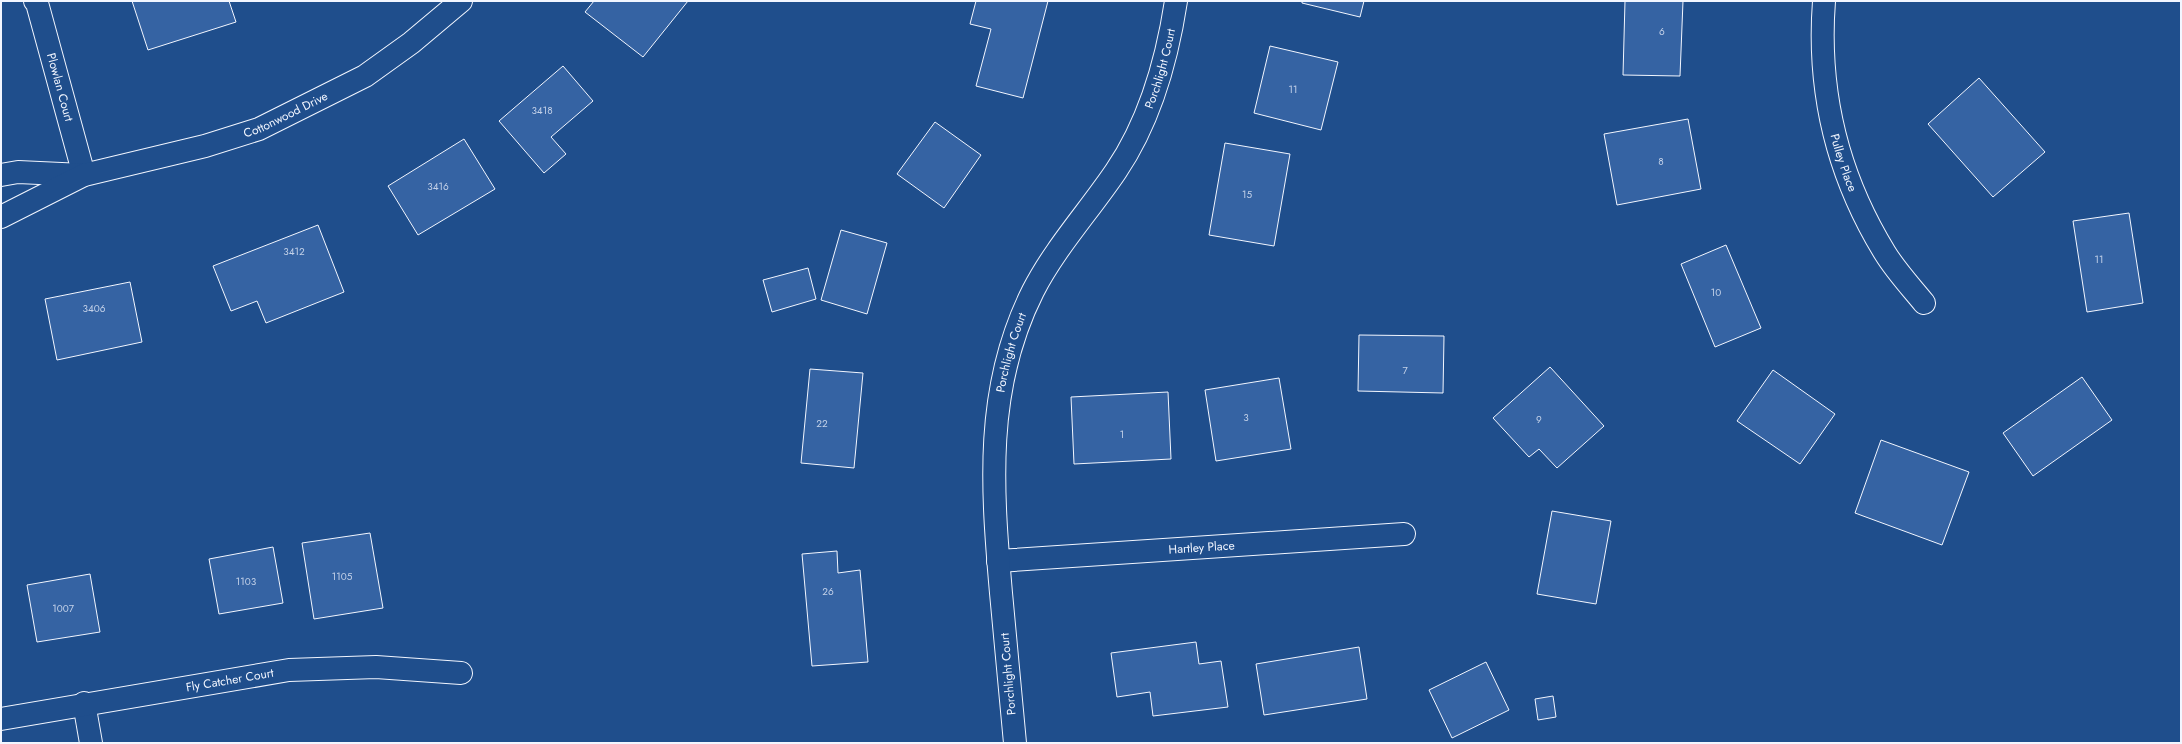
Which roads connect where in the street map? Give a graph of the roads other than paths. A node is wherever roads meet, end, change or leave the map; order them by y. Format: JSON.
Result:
{"nodes":[{"id":1,"x":35,"y":1,"type":"edge"},
{"id":2,"x":461,"y":1,"type":"edge"},
{"id":3,"x":1176,"y":1,"type":"edge"},
{"id":4,"x":1824,"y":1,"type":"edge"},
{"id":5,"x":1,"y":175,"type":"edge"},
{"id":6,"x":84,"y":175,"type":"junction"},
{"id":7,"x":1,"y":217,"type":"edge"},
{"id":8,"x":1924,"y":303,"type":"dead end"},
{"id":9,"x":1404,"y":534,"type":"dead end"},
{"id":10,"x":998,"y":561,"type":"junction"},
{"id":11,"x":461,"y":673,"type":"dead end"},
{"id":12,"x":84,"y":704,"type":"junction"},
{"id":13,"x":1,"y":719,"type":"edge"},
{"id":14,"x":91,"y":743,"type":"edge"},
{"id":15,"x":1015,"y":743,"type":"edge"}],
"edges":[{"from":1,"to":6,"type":"street","name":"Plowlan Court"},
{"from":2,"to":6,"type":"street","name":"Cottonwood Drive"},
{"from":3,"to":10,"type":"street","name":"Porchlight Court"},
{"from":4,"to":8,"type":"street","name":"Pulley Place"},
{"from":5,"to":6,"type":"street","name":"Cottonwood Drive"},
{"from":6,"to":7,"type":"street","name":"Cottonwood Drive"},
{"from":9,"to":10,"type":"street","name":"Hartley Place"},
{"from":10,"to":15,"type":"street","name":"Porchlight Court"},
{"from":11,"to":12,"type":"street","name":"Fly Catcher Court"},
{"from":12,"to":13,"type":"street","name":"Fly Catcher Court"},
{"from":12,"to":14,"type":"street"}]}
